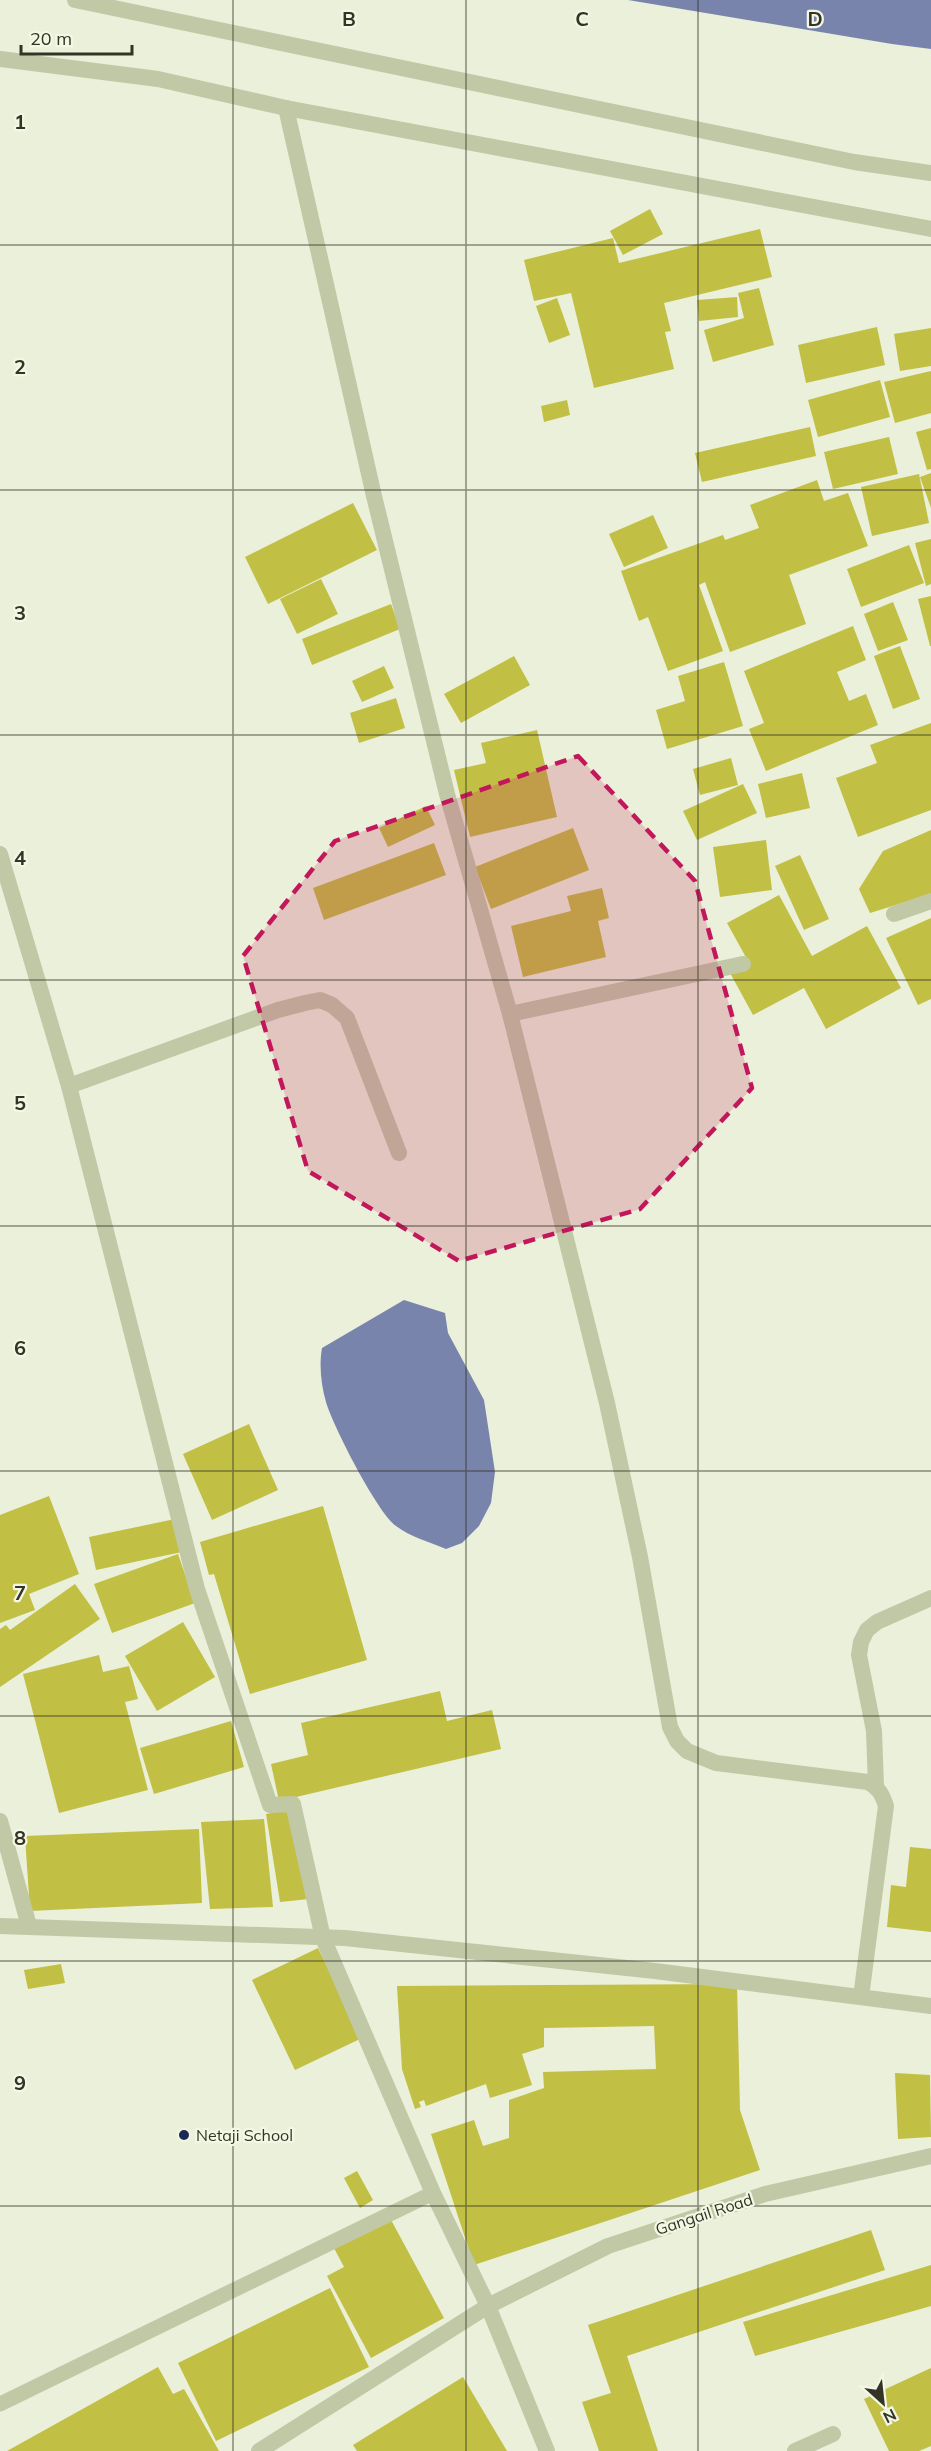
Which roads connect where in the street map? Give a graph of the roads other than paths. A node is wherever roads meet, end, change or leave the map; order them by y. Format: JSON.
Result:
{"nodes":[{"id":1,"x":75,"y":0,"type":"edge"},
{"id":2,"x":0,"y":59,"type":"edge"},
{"id":3,"x":286,"y":108,"type":"junction"},
{"id":4,"x":931,"y":173,"type":"edge"},
{"id":5,"x":931,"y":230,"type":"edge"},
{"id":6,"x":0,"y":854,"type":"edge"},
{"id":7,"x":931,"y":901,"type":"edge"},
{"id":8,"x":894,"y":914,"type":"dead end"},
{"id":9,"x":743,"y":964,"type":"dead end"},
{"id":10,"x":510,"y":1014,"type":"junction"},
{"id":11,"x":69,"y":1086,"type":"junction"},
{"id":12,"x":399,"y":1153,"type":"dead end"},
{"id":13,"x":931,"y":1598,"type":"edge"},
{"id":14,"x":876,"y":1786,"type":"junction"},
{"id":15,"x":0,"y":1821,"type":"edge"},
{"id":16,"x":0,"y":1926,"type":"edge"},
{"id":17,"x":29,"y":1926,"type":"junction"},
{"id":18,"x":323,"y":1938,"type":"junction"},
{"id":19,"x":861,"y":1997,"type":"junction"},
{"id":20,"x":931,"y":2006,"type":"edge"},
{"id":21,"x":931,"y":2156,"type":"edge"},
{"id":22,"x":433,"y":2193,"type":"junction"},
{"id":23,"x":488,"y":2306,"type":"junction"},
{"id":24,"x":0,"y":2404,"type":"edge"},
{"id":25,"x":833,"y":2434,"type":"dead end"},
{"id":26,"x":259,"y":2451,"type":"edge"},
{"id":27,"x":547,"y":2451,"type":"edge"},
{"id":28,"x":795,"y":2451,"type":"edge"}],
"edges":[{"from":1,"to":4,"type":"street"},
{"from":2,"to":3,"type":"street"},
{"from":3,"to":5,"type":"street"},
{"from":3,"to":10,"type":"street"},
{"from":6,"to":11,"type":"street"},
{"from":7,"to":8,"type":"street"},
{"from":9,"to":10,"type":"street"},
{"from":10,"to":14,"type":"street"},
{"from":11,"to":12,"type":"street"},
{"from":11,"to":18,"type":"street"},
{"from":13,"to":14,"type":"street"},
{"from":14,"to":19,"type":"street"},
{"from":15,"to":17,"type":"street"},
{"from":16,"to":17,"type":"street"},
{"from":17,"to":18,"type":"street"},
{"from":18,"to":19,"type":"street"},
{"from":18,"to":22,"type":"street"},
{"from":19,"to":20,"type":"street"},
{"from":21,"to":23,"type":"street","name":"Gangail Road"},
{"from":22,"to":23,"type":"street"},
{"from":22,"to":24,"type":"lane"},
{"from":23,"to":26,"type":"street","name":"Gangail Road"},
{"from":23,"to":27,"type":"street"},
{"from":25,"to":28,"type":"street"}]}
